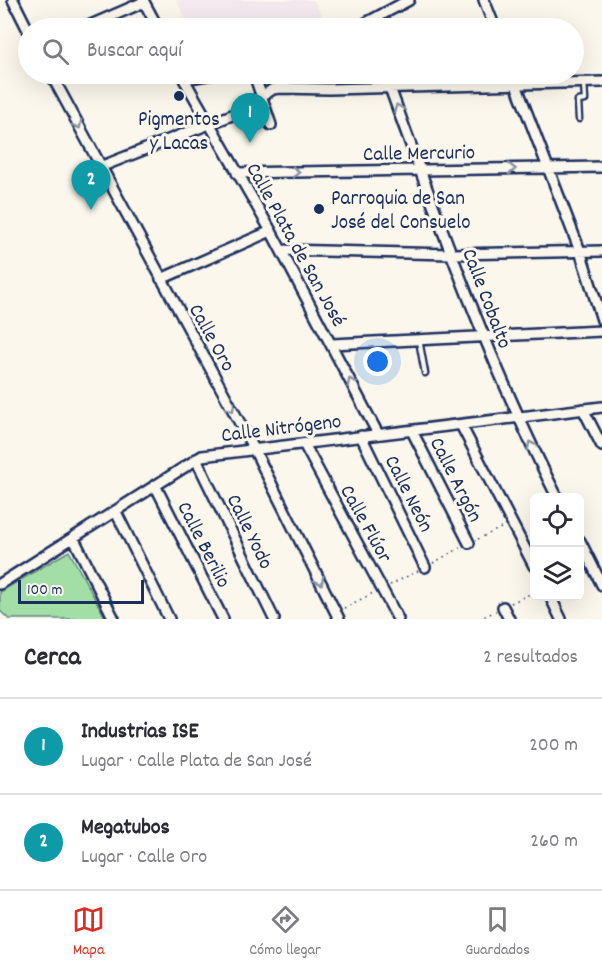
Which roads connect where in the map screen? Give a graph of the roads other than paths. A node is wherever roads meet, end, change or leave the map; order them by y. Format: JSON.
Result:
{"nodes":[{"id":1,"x":13,"y":0,"type":"edge"},
{"id":2,"x":409,"y":0,"type":"edge"},
{"id":3,"x":484,"y":0,"type":"edge"},
{"id":4,"x":144,"y":1,"type":"edge"},
{"id":5,"x":22,"y":18,"type":"edge"},
{"id":6,"x":106,"y":18,"type":"edge"},
{"id":7,"x":153,"y":18,"type":"edge"},
{"id":8,"x":380,"y":18,"type":"edge"},
{"id":9,"x":491,"y":18,"type":"edge"},
{"id":10,"x":602,"y":82,"type":"edge"},
{"id":11,"x":584,"y":83,"type":"joint"},
{"id":12,"x":56,"y":84,"type":"edge"},
{"id":13,"x":188,"y":84,"type":"edge"},
{"id":14,"x":257,"y":84,"type":"edge"},
{"id":15,"x":516,"y":84,"type":"joint"},
{"id":16,"x":390,"y":86,"type":"junction"},
{"id":17,"x":262,"y":97,"type":"junction"},
{"id":18,"x":579,"y":119,"type":"dead end"},
{"id":19,"x":210,"y":124,"type":"junction"},
{"id":20,"x":272,"y":125,"type":"dead end"},
{"id":21,"x":100,"y":167,"type":"junction"},
{"id":22,"x":602,"y":167,"type":"edge"},
{"id":23,"x":548,"y":168,"type":"junction"},
{"id":24,"x":422,"y":170,"type":"junction"},
{"id":25,"x":237,"y":173,"type":"junction"},
{"id":26,"x":271,"y":231,"type":"junction"},
{"id":27,"x":281,"y":250,"type":"junction"},
{"id":28,"x":580,"y":251,"type":"junction"},
{"id":29,"x":602,"y":251,"type":"edge"},
{"id":30,"x":452,"y":254,"type":"junction"},
{"id":31,"x":161,"y":279,"type":"junction"},
{"id":32,"x":602,"y":320,"type":"edge"},
{"id":33,"x":602,"y":331,"type":"edge"},
{"id":34,"x":483,"y":337,"type":"junction"},
{"id":35,"x":419,"y":340,"type":"junction"},
{"id":36,"x":332,"y":344,"type":"junction"},
{"id":37,"x":425,"y":373,"type":"dead end"},
{"id":38,"x":602,"y":407,"type":"edge"},
{"id":39,"x":583,"y":409,"type":"junction"},
{"id":40,"x":517,"y":418,"type":"junction"},
{"id":41,"x":461,"y":425,"type":"junction"},
{"id":42,"x":412,"y":431,"type":"junction"},
{"id":43,"x":378,"y":434,"type":"junction"},
{"id":44,"x":361,"y":436,"type":"junction"},
{"id":45,"x":304,"y":444,"type":"junction"},
{"id":46,"x":602,"y":446,"type":"edge"},
{"id":47,"x":255,"y":451,"type":"junction"},
{"id":48,"x":195,"y":459,"type":"junction"},
{"id":49,"x":155,"y":485,"type":"junction"},
{"id":50,"x":554,"y":493,"type":"edge"},
{"id":51,"x":116,"y":512,"type":"junction"},
{"id":52,"x":74,"y":539,"type":"junction"},
{"id":53,"x":469,"y":543,"type":"dead end"},
{"id":54,"x":582,"y":547,"type":"edge"},
{"id":55,"x":530,"y":558,"type":"edge"},
{"id":56,"x":426,"y":567,"type":"dead end"},
{"id":57,"x":0,"y":584,"type":"edge"},
{"id":58,"x":602,"y":585,"type":"edge"},
{"id":59,"x":552,"y":601,"type":"edge"},
{"id":60,"x":503,"y":607,"type":"dead end"},
{"id":61,"x":114,"y":619,"type":"edge"},
{"id":62,"x":169,"y":619,"type":"edge"},
{"id":63,"x":222,"y":619,"type":"edge"},
{"id":64,"x":274,"y":619,"type":"edge"},
{"id":65,"x":339,"y":619,"type":"edge"},
{"id":66,"x":399,"y":619,"type":"edge"},
{"id":67,"x":509,"y":619,"type":"edge"},
{"id":68,"x":561,"y":619,"type":"edge"}],
"edges":[{"from":1,"to":5,"type":"street"},
{"from":2,"to":8,"type":"street"},
{"from":3,"to":9,"type":"street"},
{"from":4,"to":6,"type":"street"},
{"from":4,"to":7,"type":"street"},
{"from":10,"to":11,"type":"street"},
{"from":11,"to":18,"type":"lane"},
{"from":12,"to":21,"type":"street","name":"Calle Oro","one_way":true},
{"from":13,"to":19,"type":"street","name":"Calle Plata de San José"},
{"from":14,"to":17,"type":"street"},
{"from":15,"to":16,"type":"street"},
{"from":15,"to":23,"type":"street"},
{"from":16,"to":17,"type":"street"},
{"from":24,"to":16,"type":"street","name":"Calle Cobalto","one_way":true},
{"from":17,"to":19,"type":"street"},
{"from":17,"to":20,"type":"street"},
{"from":19,"to":21,"type":"street"},
{"from":19,"to":25,"type":"street","name":"Calle Plata de San José"},
{"from":21,"to":31,"type":"street","name":"Calle Oro"},
{"from":22,"to":23,"type":"street","name":"Calle Mercurio"},
{"from":24,"to":23,"type":"street","name":"Calle Mercurio","one_way":true},
{"from":23,"to":28,"type":"street"},
{"from":25,"to":24,"type":"street","name":"Calle Mercurio","one_way":true},
{"from":24,"to":30,"type":"street","name":"Calle Cobalto"},
{"from":25,"to":26,"type":"street","name":"Calle Plata de San José"},
{"from":26,"to":27,"type":"street","name":"Calle Plata de San José"},
{"from":26,"to":31,"type":"street"},
{"from":27,"to":30,"type":"street"},
{"from":27,"to":36,"type":"street","name":"Calle Plata de San José"},
{"from":28,"to":29,"type":"street"},
{"from":28,"to":30,"type":"street"},
{"from":28,"to":32,"type":"street"},
{"from":30,"to":34,"type":"street","name":"Calle Cobalto"},
{"from":31,"to":47,"type":"street","name":"Calle Oro","one_way":true},
{"from":33,"to":34,"type":"street"},
{"from":34,"to":35,"type":"street"},
{"from":34,"to":40,"type":"street","name":"Calle Cobalto"},
{"from":35,"to":36,"type":"street"},
{"from":35,"to":37,"type":"lane"},
{"from":43,"to":36,"type":"street","name":"Calle Plata de San José","one_way":true},
{"from":38,"to":39,"type":"street","name":"Calle Nitrógeno"},
{"from":39,"to":40,"type":"street","name":"Calle Nitrógeno"},
{"from":39,"to":46,"type":"street"},
{"from":40,"to":41,"type":"street","name":"Calle Nitrógeno"},
{"from":50,"to":40,"type":"street","name":"Calle Cobalto","one_way":true},
{"from":41,"to":42,"type":"street","name":"Calle Nitrógeno"},
{"from":41,"to":55,"type":"street"},
{"from":42,"to":43,"type":"street","name":"Calle Nitrógeno"},
{"from":42,"to":53,"type":"street","name":"Calle Argón"},
{"from":43,"to":44,"type":"street","name":"Calle Nitrógeno"},
{"from":44,"to":45,"type":"street","name":"Calle Nitrógeno"},
{"from":44,"to":56,"type":"street","name":"Calle Neón"},
{"from":45,"to":47,"type":"street","name":"Calle Nitrógeno"},
{"from":45,"to":66,"type":"street","name":"Calle Flúor"},
{"from":47,"to":48,"type":"street","name":"Calle Nitrógeno"},
{"from":47,"to":65,"type":"street","name":"Calle Oro","one_way":true},
{"from":48,"to":49,"type":"street","name":"Calle Nitrógeno"},
{"from":48,"to":64,"type":"street","name":"Calle Yodo"},
{"from":49,"to":51,"type":"street","name":"Calle Nitrógeno"},
{"from":49,"to":63,"type":"street","name":"Calle Berilio"},
{"from":51,"to":52,"type":"street","name":"Calle Nitrógeno"},
{"from":51,"to":62,"type":"street"},
{"from":52,"to":57,"type":"street","name":"Calle Nitrógeno"},
{"from":52,"to":61,"type":"street"},
{"from":54,"to":58,"type":"street"},
{"from":59,"to":68,"type":"street"},
{"from":60,"to":67,"type":"street"}]}
